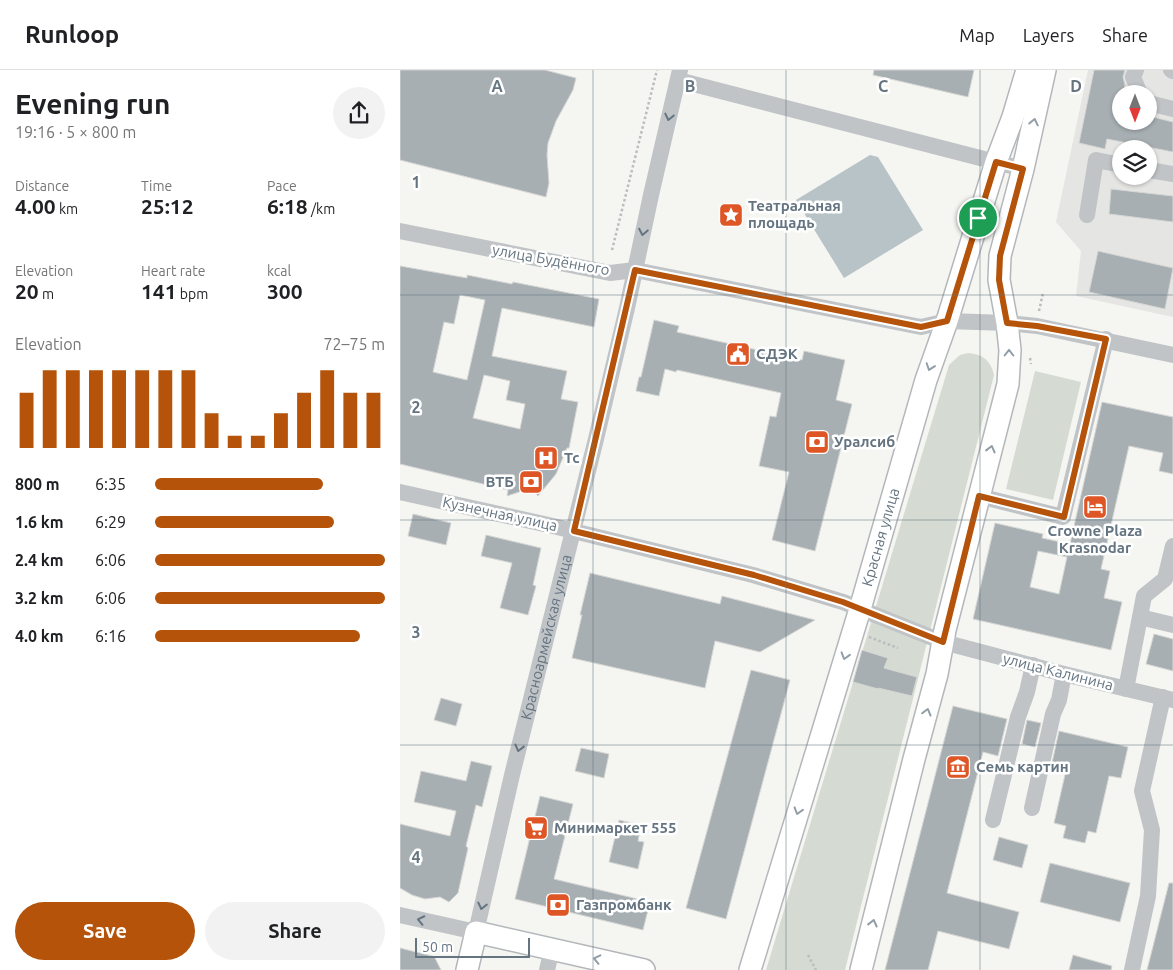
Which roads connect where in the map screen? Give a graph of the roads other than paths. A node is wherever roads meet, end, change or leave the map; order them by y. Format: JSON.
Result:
{"nodes":[{"id":1,"x":1027,"y":70,"type":"edge"},
{"id":2,"x":1045,"y":70,"type":"edge"},
{"id":3,"x":1136,"y":70,"type":"edge"},
{"id":4,"x":679,"y":75,"type":"edge"},
{"id":5,"x":1136,"y":85,"type":"edge"},
{"id":6,"x":1158,"y":105,"type":"edge"},
{"id":7,"x":1173,"y":109,"type":"edge"},
{"id":8,"x":996,"y":162,"type":"junction"},
{"id":9,"x":1112,"y":163,"type":"edge"},
{"id":10,"x":1023,"y":169,"type":"junction"},
{"id":11,"x":1157,"y":171,"type":"edge"},
{"id":12,"x":1173,"y":174,"type":"edge"},
{"id":13,"x":1087,"y":215,"type":"dead end"},
{"id":14,"x":400,"y":231,"type":"edge"},
{"id":15,"x":635,"y":270,"type":"junction"},
{"id":16,"x":947,"y":321,"type":"junction"},
{"id":17,"x":1007,"y":323,"type":"junction"},
{"id":18,"x":1106,"y":339,"type":"junction"},
{"id":19,"x":1173,"y":355,"type":"edge"},
{"id":20,"x":400,"y":492,"type":"edge"},
{"id":21,"x":979,"y":496,"type":"junction"},
{"id":22,"x":574,"y":531,"type":"junction"},
{"id":23,"x":1173,"y":546,"type":"edge"},
{"id":24,"x":860,"y":609,"type":"junction"},
{"id":25,"x":1140,"y":617,"type":"junction"},
{"id":26,"x":1173,"y":625,"type":"edge"},
{"id":27,"x":943,"y":642,"type":"junction"},
{"id":28,"x":1033,"y":665,"type":"junction"},
{"id":29,"x":1064,"y":674,"type":"junction"},
{"id":30,"x":1126,"y":689,"type":"junction"},
{"id":31,"x":1168,"y":698,"type":"edge"},
{"id":32,"x":1032,"y":808,"type":"dead end"},
{"id":33,"x":992,"y":820,"type":"dead end"},
{"id":34,"x":400,"y":915,"type":"edge"},
{"id":35,"x":476,"y":932,"type":"junction"},
{"id":36,"x":552,"y":949,"type":"junction"},
{"id":37,"x":467,"y":970,"type":"edge"},
{"id":38,"x":547,"y":970,"type":"edge"},
{"id":39,"x":644,"y":970,"type":"edge"},
{"id":40,"x":750,"y":970,"type":"edge"},
{"id":41,"x":861,"y":970,"type":"edge"},
{"id":42,"x":1132,"y":970,"type":"edge"}],
"edges":[{"from":1,"to":8,"type":"main road","name":"Красная улица"},
{"from":10,"to":2,"type":"main road","one_way":true},
{"from":3,"to":5,"type":"street"},
{"from":4,"to":8,"type":"street"},
{"from":4,"to":15,"type":"street","name":"Красноармейская улица","one_way":true},
{"from":6,"to":7,"type":"street"},
{"from":8,"to":10,"type":"street"},
{"from":8,"to":16,"type":"main road","name":"Красная улица"},
{"from":9,"to":13,"type":"street"},
{"from":10,"to":17,"type":"main road"},
{"from":11,"to":12,"type":"street"},
{"from":14,"to":15,"type":"street","name":"улица Будённого"},
{"from":15,"to":16,"type":"street","name":"улица Будённого"},
{"from":15,"to":22,"type":"street","name":"Красноармейская улица"},
{"from":16,"to":17,"type":"street","name":"улица Будённого"},
{"from":16,"to":24,"type":"main road","name":"Красная улица","one_way":true},
{"from":17,"to":18,"type":"street","name":"улица Будённого"},
{"from":21,"to":17,"type":"main road","one_way":true},
{"from":18,"to":19,"type":"street","name":"улица Будённого"},
{"from":18,"to":21,"type":"street"},
{"from":20,"to":22,"type":"street","name":"Кузнечная улица"},
{"from":21,"to":27,"type":"main road"},
{"from":22,"to":24,"type":"street","name":"Кузнечная улица"},
{"from":22,"to":35,"type":"street","name":"Красноармейская улица","one_way":true},
{"from":23,"to":25,"type":"street"},
{"from":24,"to":27,"type":"street","name":"Кузнечная улица"},
{"from":24,"to":40,"type":"main road","name":"Красная улица","one_way":true},
{"from":25,"to":26,"type":"street"},
{"from":25,"to":30,"type":"street"},
{"from":27,"to":28,"type":"street","name":"улица Калинина"},
{"from":41,"to":27,"type":"main road","one_way":true},
{"from":28,"to":29,"type":"street","name":"улица Калинина"},
{"from":28,"to":33,"type":"street"},
{"from":29,"to":30,"type":"street","name":"улица Калинина"},
{"from":29,"to":32,"type":"street"},
{"from":30,"to":31,"type":"street","name":"улица Калинина"},
{"from":31,"to":42,"type":"street"},
{"from":35,"to":34,"type":"street","one_way":true},
{"from":35,"to":36,"type":"main road"},
{"from":35,"to":37,"type":"main road","name":"Красноармейская улица"},
{"from":36,"to":38,"type":"street"},
{"from":39,"to":36,"type":"main road","one_way":true}]}
